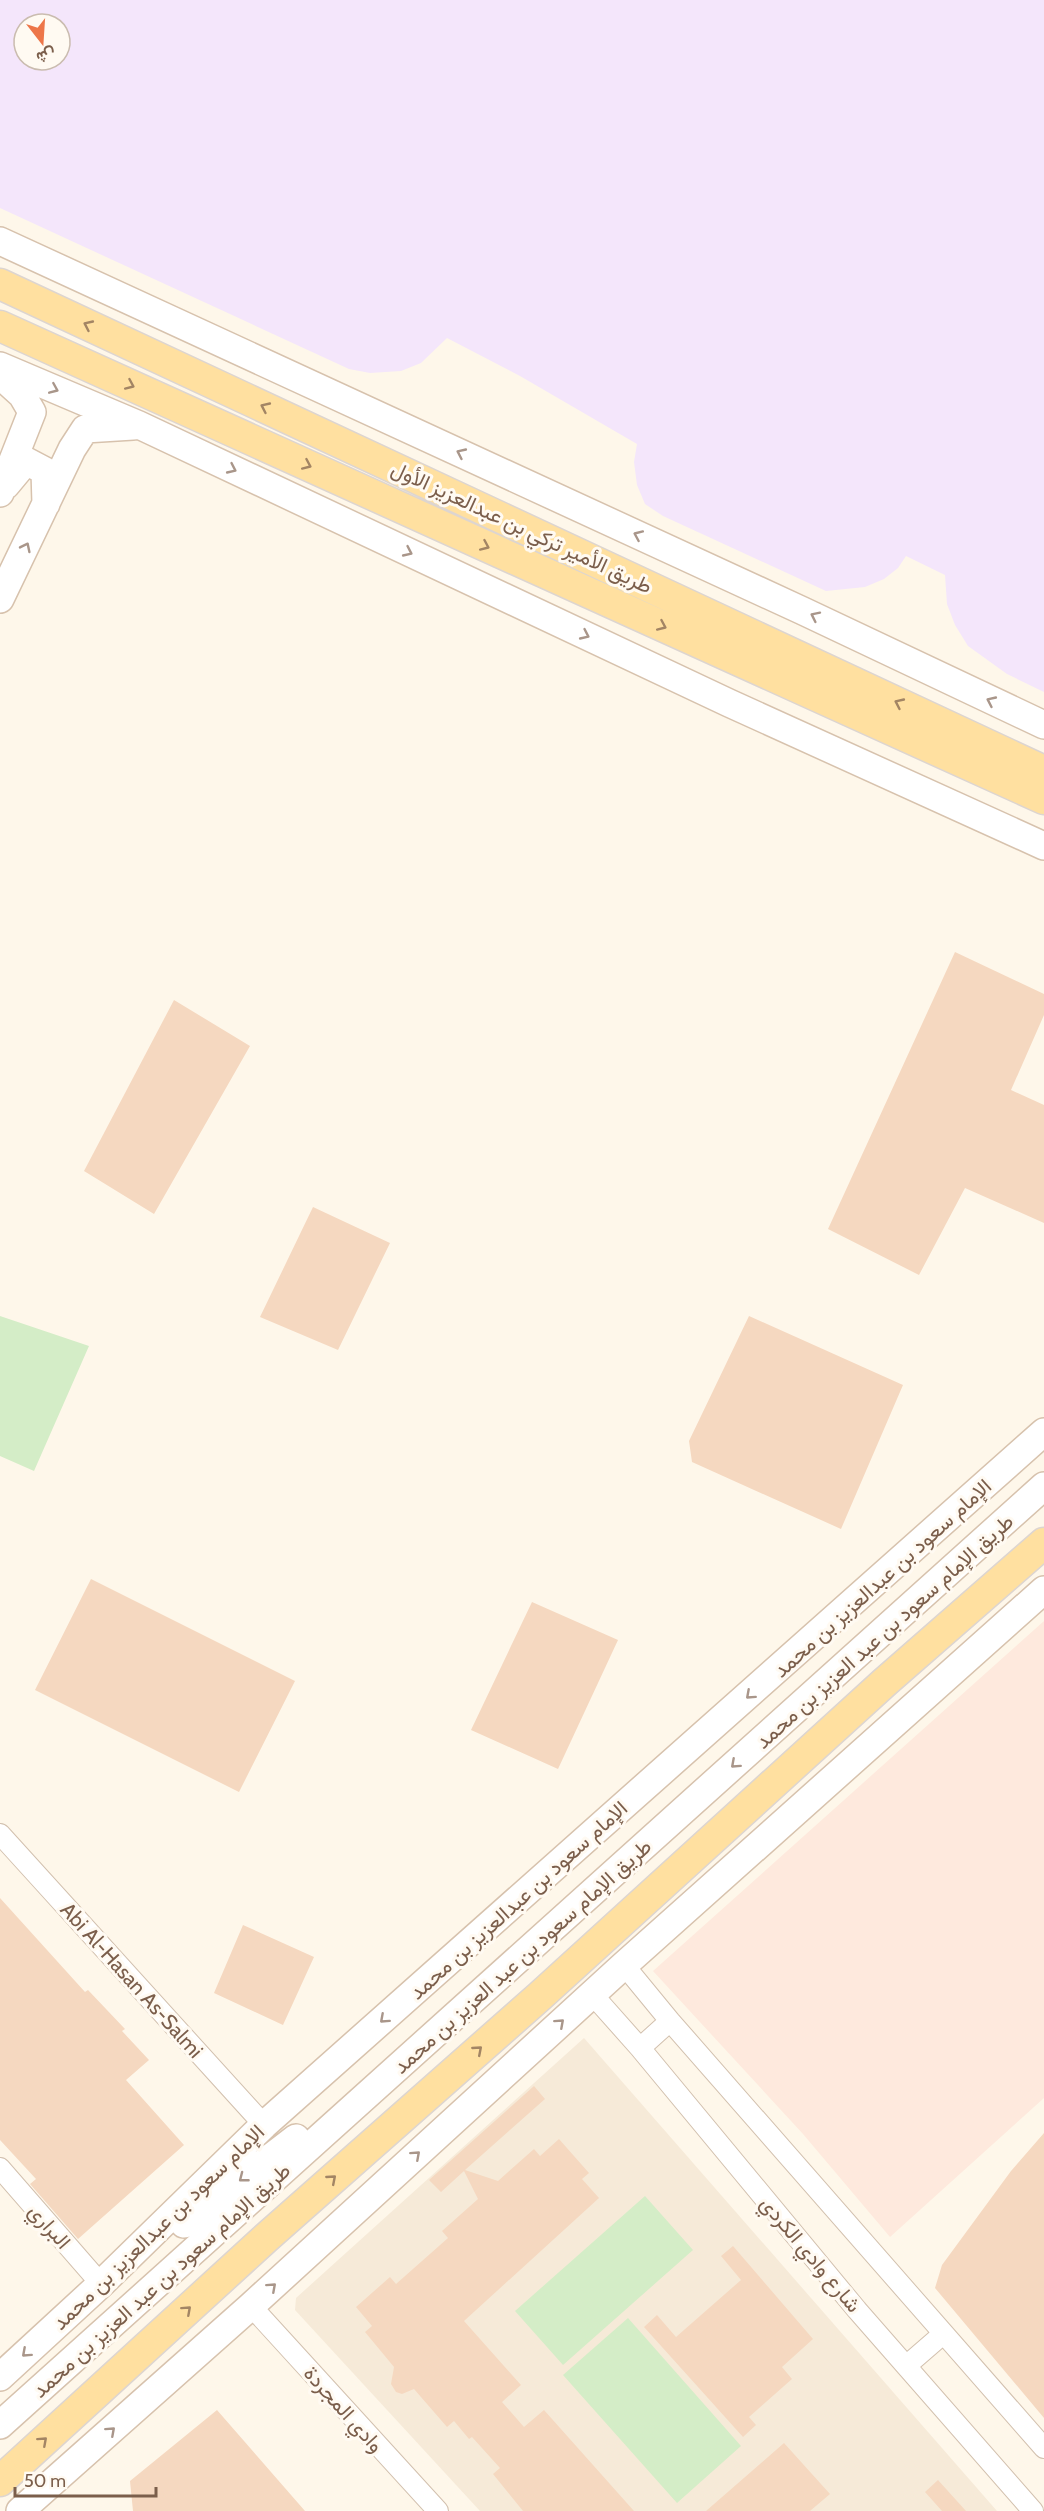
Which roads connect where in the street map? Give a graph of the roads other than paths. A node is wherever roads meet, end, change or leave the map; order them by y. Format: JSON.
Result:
{"nodes":[{"id":1,"x":0,"y":240,"type":"edge"},
{"id":2,"x":0,"y":284,"type":"edge"},
{"id":3,"x":0,"y":326,"type":"edge"},
{"id":4,"x":0,"y":366,"type":"edge"},
{"id":5,"x":0,"y":375,"type":"edge"},
{"id":6,"x":139,"y":425,"type":"junction"},
{"id":7,"x":1,"y":491,"type":"edge"},
{"id":8,"x":46,"y":505,"type":"junction"},
{"id":9,"x":0,"y":599,"type":"edge"},
{"id":10,"x":1044,"y":726,"type":"edge"},
{"id":11,"x":1044,"y":771,"type":"edge"},
{"id":12,"x":1044,"y":800,"type":"edge"},
{"id":13,"x":1044,"y":846,"type":"edge"},
{"id":14,"x":1044,"y":1432,"type":"edge"},
{"id":15,"x":1044,"y":1486,"type":"edge"},
{"id":16,"x":1044,"y":1543,"type":"edge"},
{"id":17,"x":1043,"y":1592,"type":"edge"},
{"id":18,"x":0,"y":1834,"type":"edge"},
{"id":19,"x":624,"y":1965,"type":"junction"},
{"id":20,"x":592,"y":1994,"type":"junction"},
{"id":21,"x":670,"y":2021,"type":"junction"},
{"id":22,"x":640,"y":2048,"type":"junction"},
{"id":23,"x":410,"y":2057,"type":"junction"},
{"id":24,"x":264,"y":2125,"type":"junction"},
{"id":25,"x":0,"y":2168,"type":"edge"},
{"id":26,"x":101,"y":2284,"type":"junction"},
{"id":27,"x":251,"y":2306,"type":"junction"},
{"id":28,"x":943,"y":2334,"type":"junction"},
{"id":29,"x":906,"y":2366,"type":"junction"},
{"id":30,"x":0,"y":2377,"type":"edge"},
{"id":31,"x":0,"y":2425,"type":"edge"},
{"id":32,"x":1044,"y":2448,"type":"edge"},
{"id":33,"x":0,"y":2481,"type":"edge"},
{"id":34,"x":32,"y":2506,"type":"edge"},
{"id":35,"x":438,"y":2511,"type":"edge"},
{"id":36,"x":1033,"y":2511,"type":"edge"}],
"edges":[{"from":10,"to":1,"type":"main road","one_way":true},
{"from":11,"to":2,"type":"main road","name":"طريق الأمير تركي بن عبدالعزيز الأول","one_way":true},
{"from":3,"to":12,"type":"main road","name":"طريق الأمير تركي بن عبدالعزيز الأول","one_way":true},
{"from":4,"to":6,"type":"main road","one_way":true},
{"from":5,"to":7,"type":"main road"},
{"from":6,"to":8,"type":"main road"},
{"from":6,"to":13,"type":"main road","one_way":true},
{"from":7,"to":8,"type":"main road"},
{"from":9,"to":8,"type":"main road","one_way":true},
{"from":14,"to":24,"type":"main road","name":"الإمام سعود بن عبدالعزيز بن محمد","one_way":true},
{"from":15,"to":23,"type":"main road","name":"طريق الإمام سعود بن عبد العزيز بن محمد","one_way":true},
{"from":33,"to":16,"type":"main road","name":"طريق الإمام سعود بن عبد العزيز بن محمد","one_way":true},
{"from":17,"to":19,"type":"main road"},
{"from":18,"to":24,"type":"street","name":"Abi Al-Hasan As-Salmi"},
{"from":19,"to":20,"type":"main road"},
{"from":19,"to":21,"type":"street"},
{"from":20,"to":22,"type":"street","name":"شارع وادي الكردي"},
{"from":27,"to":20,"type":"main road","one_way":true},
{"from":21,"to":22,"type":"street"},
{"from":21,"to":28,"type":"street"},
{"from":22,"to":29,"type":"street","name":"شارع وادي الكردي"},
{"from":23,"to":26,"type":"main road","one_way":true},
{"from":23,"to":31,"type":"main road","name":"طريق الإمام سعود بن عبد العزيز بن محمد"},
{"from":24,"to":26,"type":"main road","name":"الإمام سعود بن عبدالعزيز بن محمد"},
{"from":25,"to":26,"type":"street","name":"البراري"},
{"from":26,"to":30,"type":"main road","name":"الإمام سعود بن عبدالعزيز بن محمد","one_way":true},
{"from":34,"to":27,"type":"main road","one_way":true},
{"from":27,"to":35,"type":"street","name":"وادي المجردة"},
{"from":28,"to":29,"type":"street"},
{"from":28,"to":32,"type":"street"},
{"from":29,"to":36,"type":"street","name":"شارع وادي الكردي"}]}
